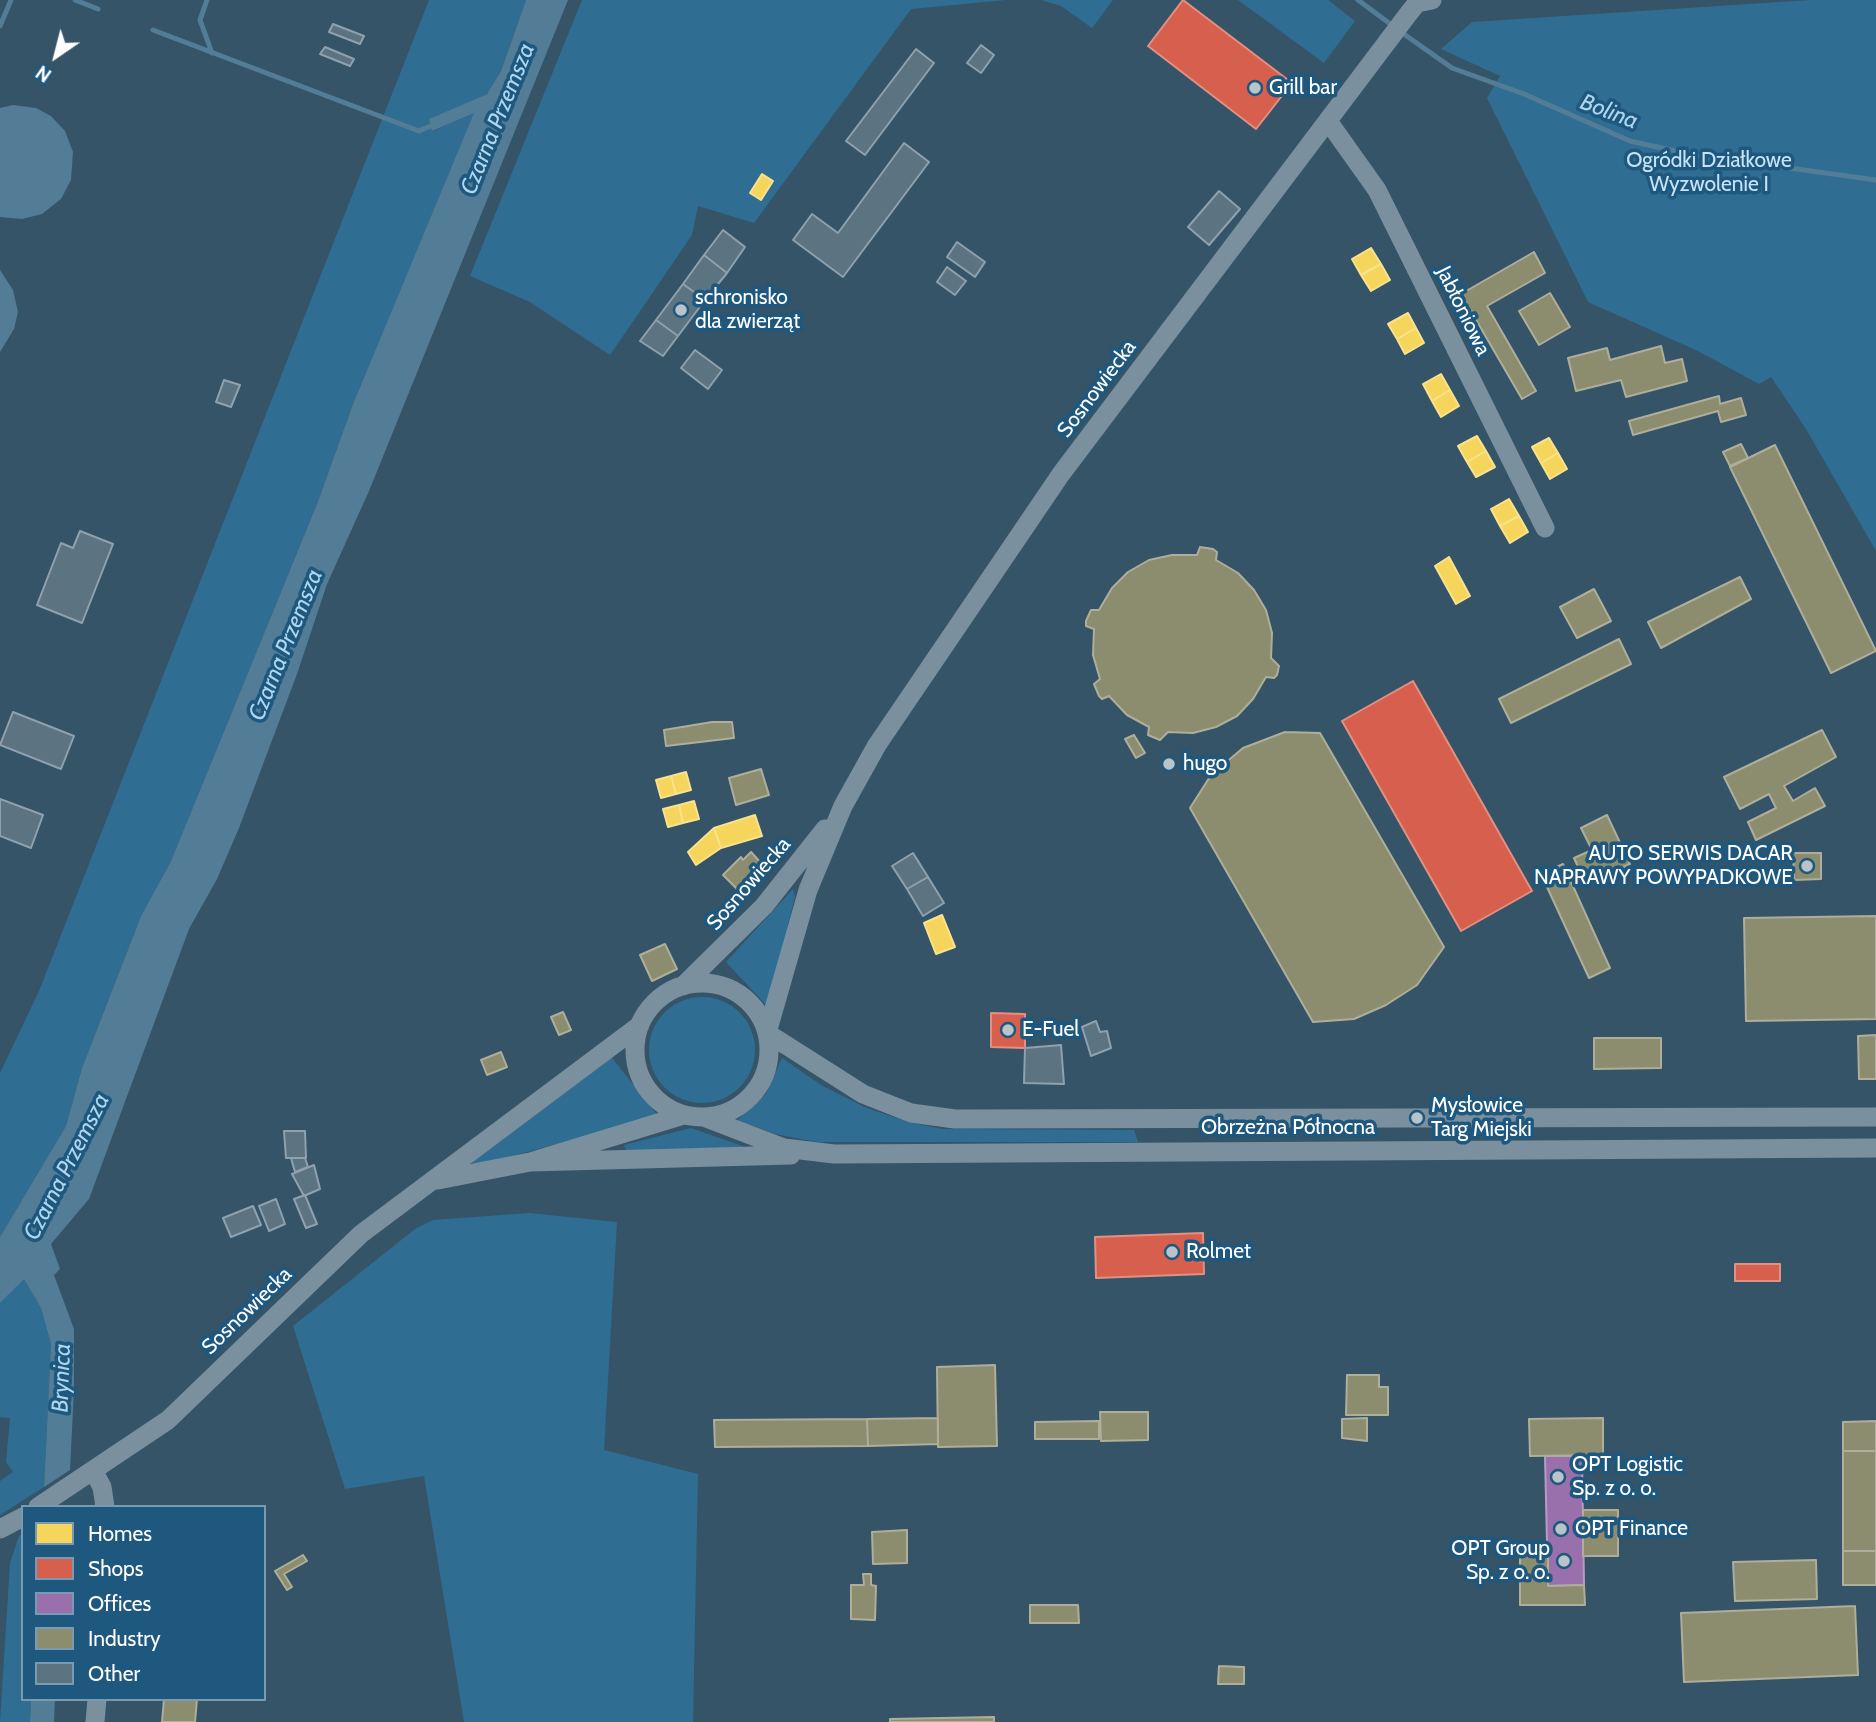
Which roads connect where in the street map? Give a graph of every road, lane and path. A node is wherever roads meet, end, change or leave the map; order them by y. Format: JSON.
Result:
{"nodes":[{"id":1,"x":1432,"y":0,"type":"edge"},
{"id":2,"x":1328,"y":121,"type":"junction"},
{"id":3,"x":1545,"y":528,"type":"dead end"},
{"id":4,"x":843,"y":806,"type":"junction"},
{"id":5,"x":684,"y":986,"type":"junction"},
{"id":6,"x":640,"y":1025,"type":"junction"},
{"id":7,"x":767,"y":1033,"type":"junction"},
{"id":8,"x":684,"y":1115,"type":"junction"},
{"id":9,"x":1876,"y":1117,"type":"edge"},
{"id":10,"x":706,"y":1118,"type":"junction"},
{"id":11,"x":1289,"y":1118,"type":"junction"},
{"id":12,"x":1876,"y":1148,"type":"edge"},
{"id":13,"x":1289,"y":1151,"type":"junction"},
{"id":14,"x":834,"y":1154,"type":"junction"},
{"id":15,"x":530,"y":1162,"type":"junction"},
{"id":16,"x":430,"y":1181,"type":"junction"},
{"id":17,"x":91,"y":1474,"type":"junction"},
{"id":18,"x":41,"y":1505,"type":"edge"},
{"id":19,"x":105,"y":1505,"type":"edge"},
{"id":20,"x":21,"y":1518,"type":"edge"},
{"id":21,"x":0,"y":1529,"type":"edge"},
{"id":22,"x":97,"y":1701,"type":"edge"},
{"id":23,"x":95,"y":1722,"type":"edge"}],
"edges":[{"from":1,"to":2,"type":"street","name":"Sosnowiecka"},
{"from":2,"to":3,"type":"street","name":"Jabłoniowa"},
{"from":2,"to":4,"type":"street","name":"Sosnowiecka"},
{"from":4,"to":5,"type":"street","name":"Sosnowiecka"},
{"from":4,"to":7,"type":"street","name":"Sosnowiecka"},
{"from":5,"to":6,"type":"street","name":"Sosnowiecka"},
{"from":5,"to":7,"type":"street"},
{"from":6,"to":8,"type":"street","name":"Sosnowiecka"},
{"from":6,"to":16,"type":"street","name":"Sosnowiecka"},
{"from":7,"to":10,"type":"street","name":"Sosnowiecka"},
{"from":7,"to":11,"type":"street","name":"Obrzeżna Północna"},
{"from":8,"to":10,"type":"street","name":"Sosnowiecka"},
{"from":8,"to":15,"type":"street","name":"Sosnowiecka"},
{"from":9,"to":11,"type":"street","name":"Obrzeżna Północna"},
{"from":10,"to":14,"type":"street","name":"Obrzeżna Północna"},
{"from":11,"to":13,"type":"street"},
{"from":12,"to":13,"type":"street","name":"Obrzeżna Północna"},
{"from":13,"to":14,"type":"street","name":"Obrzeżna Północna"},
{"from":14,"to":15,"type":"street"},
{"from":15,"to":16,"type":"street","name":"Sosnowiecka"},
{"from":16,"to":17,"type":"street","name":"Sosnowiecka"},
{"from":17,"to":18,"type":"street","name":"Sosnowiecka"},
{"from":17,"to":19,"type":"street"},
{"from":20,"to":21,"type":"street"},
{"from":22,"to":23,"type":"street"}]}
